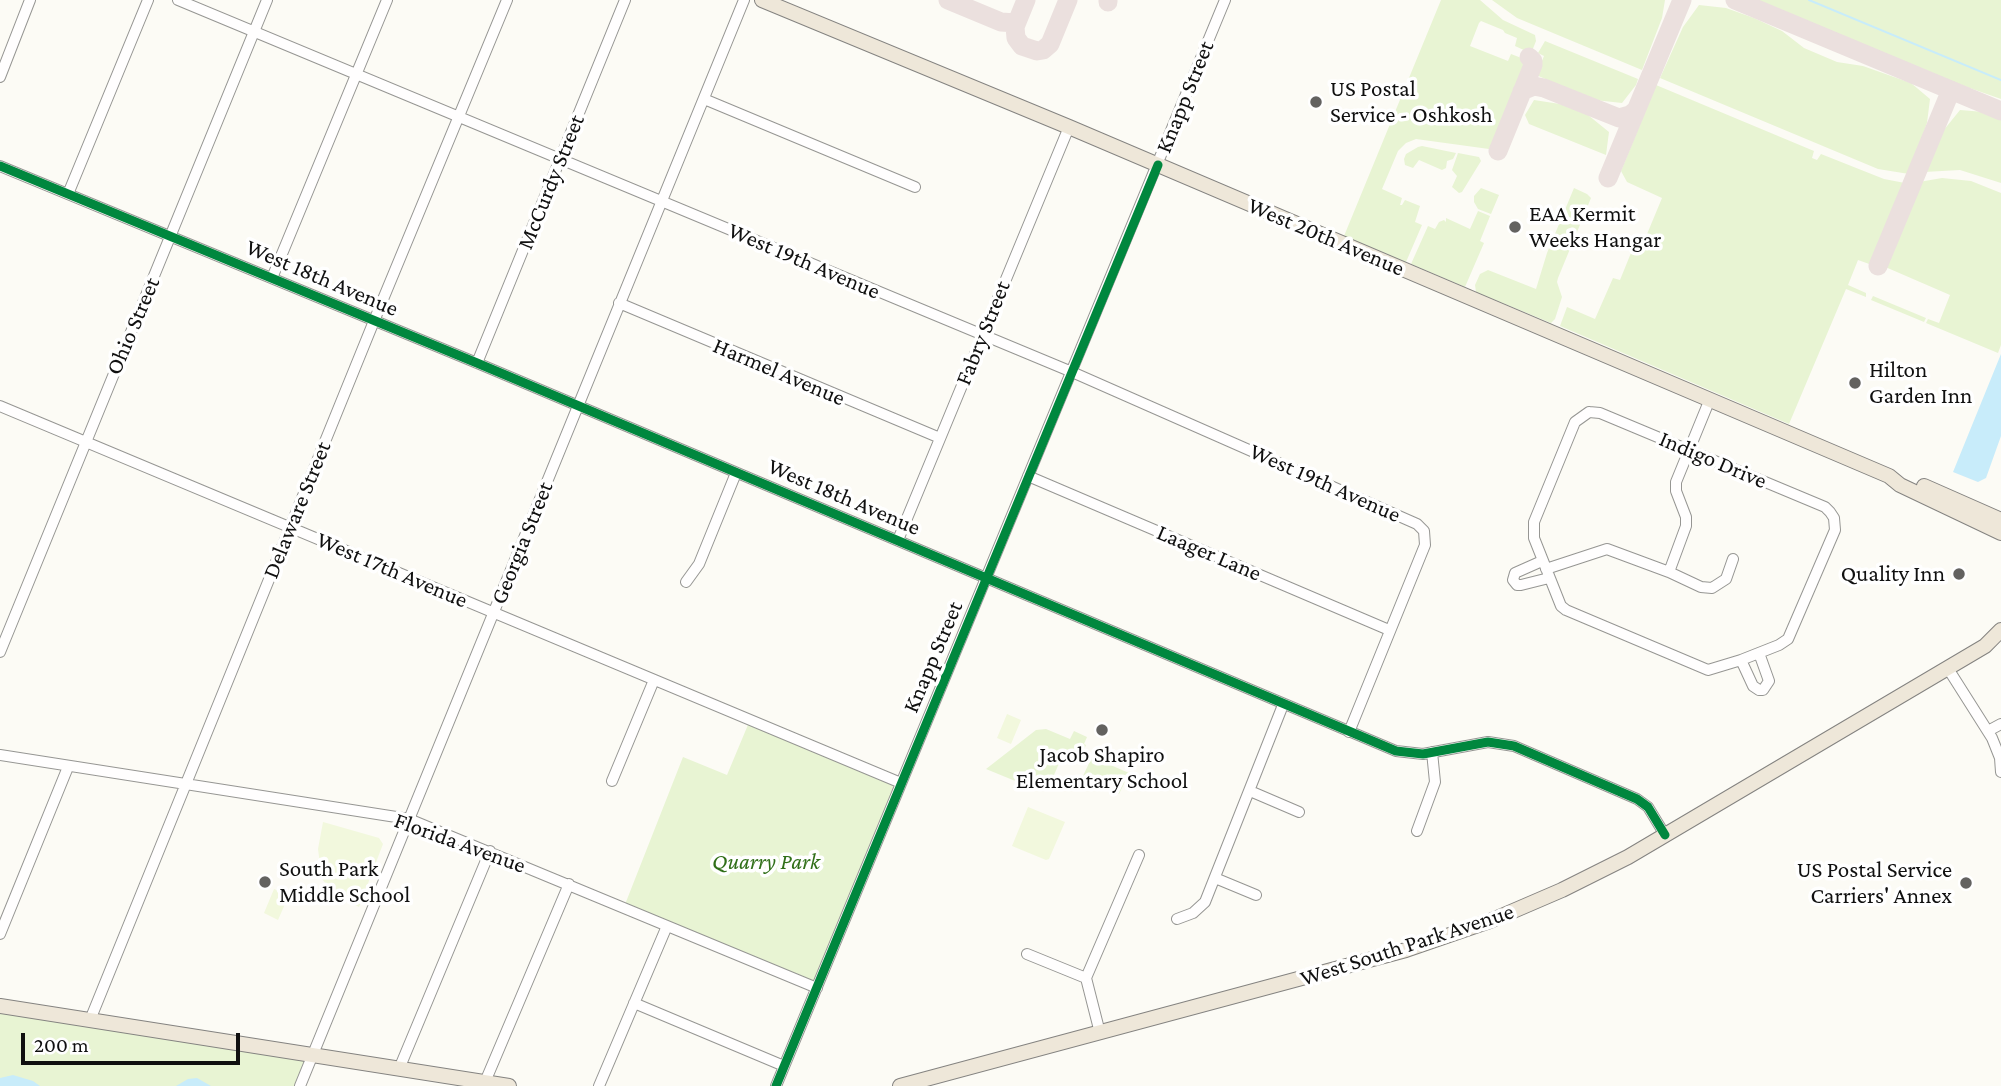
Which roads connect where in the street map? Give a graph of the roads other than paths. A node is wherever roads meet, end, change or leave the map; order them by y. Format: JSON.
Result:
{"nodes":[{"id":1,"x":30,"y":0,"type":"edge"},
{"id":2,"x":148,"y":0,"type":"edge"},
{"id":3,"x":178,"y":0,"type":"edge"},
{"id":4,"x":267,"y":0,"type":"edge"},
{"id":5,"x":387,"y":0,"type":"edge"},
{"id":6,"x":507,"y":0,"type":"edge"},
{"id":7,"x":625,"y":0,"type":"edge"},
{"id":8,"x":744,"y":0,"type":"edge"},
{"id":9,"x":762,"y":0,"type":"edge"},
{"id":10,"x":1225,"y":0,"type":"edge"},
{"id":11,"x":254,"y":32,"type":"junction"},
{"id":12,"x":356,"y":74,"type":"junction"},
{"id":13,"x":0,"y":77,"type":"edge"},
{"id":14,"x":704,"y":99,"type":"junction"},
{"id":15,"x":459,"y":116,"type":"junction"},
{"id":16,"x":1069,"y":127,"type":"junction"},
{"id":17,"x":561,"y":159,"type":"junction"},
{"id":18,"x":1158,"y":165,"type":"junction"},
{"id":19,"x":0,"y":166,"type":"edge"},
{"id":20,"x":915,"y":187,"type":"dead end"},
{"id":21,"x":68,"y":194,"type":"junction"},
{"id":22,"x":662,"y":201,"type":"junction"},
{"id":23,"x":171,"y":235,"type":"junction"},
{"id":24,"x":272,"y":278,"type":"junction"},
{"id":25,"x":619,"y":303,"type":"junction"},
{"id":26,"x":374,"y":321,"type":"junction"},
{"id":27,"x":983,"y":335,"type":"junction"},
{"id":28,"x":477,"y":363,"type":"junction"},
{"id":29,"x":1072,"y":372,"type":"junction"},
{"id":30,"x":1710,"y":399,"type":"junction"},
{"id":31,"x":0,"y":406,"type":"edge"},
{"id":32,"x":579,"y":406,"type":"junction"},
{"id":33,"x":940,"y":438,"type":"junction"},
{"id":34,"x":85,"y":442,"type":"junction"},
{"id":35,"x":1688,"y":449,"type":"junction"},
{"id":36,"x":736,"y":472,"type":"junction"},
{"id":37,"x":1889,"y":475,"type":"junction"},
{"id":38,"x":1028,"y":476,"type":"junction"},
{"id":39,"x":2001,"y":520,"type":"edge"},
{"id":40,"x":290,"y":527,"type":"junction"},
{"id":41,"x":2001,"y":533,"type":"edge"},
{"id":42,"x":898,"y":540,"type":"junction"},
{"id":43,"x":1733,"y":559,"type":"dead end"},
{"id":44,"x":1546,"y":570,"type":"junction"},
{"id":45,"x":1669,"y":572,"type":"junction"},
{"id":46,"x":987,"y":578,"type":"junction"},
{"id":47,"x":686,"y":582,"type":"dead end"},
{"id":48,"x":494,"y":613,"type":"junction"},
{"id":49,"x":1390,"y":630,"type":"junction"},
{"id":50,"x":2001,"y":631,"type":"edge"},
{"id":51,"x":2001,"y":641,"type":"edge"},
{"id":52,"x":1985,"y":646,"type":"junction"},
{"id":53,"x":0,"y":652,"type":"edge"},
{"id":54,"x":1759,"y":653,"type":"junction"},
{"id":55,"x":1741,"y":660,"type":"junction"},
{"id":56,"x":1947,"y":667,"type":"junction"},
{"id":57,"x":654,"y":680,"type":"junction"},
{"id":58,"x":1283,"y":705,"type":"junction"},
{"id":59,"x":2001,"y":724,"type":"edge"},
{"id":60,"x":1988,"y":731,"type":"junction"},
{"id":61,"x":1349,"y":732,"type":"junction"},
{"id":62,"x":1432,"y":752,"type":"junction"},
{"id":63,"x":0,"y":755,"type":"edge"},
{"id":64,"x":68,"y":766,"type":"junction"},
{"id":65,"x":2001,"y":772,"type":"edge"},
{"id":66,"x":612,"y":781,"type":"dead end"},
{"id":67,"x":901,"y":783,"type":"junction"},
{"id":68,"x":185,"y":784,"type":"junction"},
{"id":69,"x":1250,"y":791,"type":"junction"},
{"id":70,"x":1299,"y":811,"type":"dead end"},
{"id":71,"x":410,"y":819,"type":"junction"},
{"id":72,"x":1417,"y":831,"type":"dead end"},
{"id":73,"x":1665,"y":835,"type":"junction"},
{"id":74,"x":490,"y":852,"type":"junction"},
{"id":75,"x":1139,"y":855,"type":"dead end"},
{"id":76,"x":1215,"y":877,"type":"junction"},
{"id":77,"x":569,"y":884,"type":"junction"},
{"id":78,"x":1256,"y":895,"type":"dead end"},
{"id":79,"x":1177,"y":919,"type":"dead end"},
{"id":80,"x":667,"y":926,"type":"junction"},
{"id":81,"x":0,"y":934,"type":"edge"},
{"id":82,"x":1027,"y":954,"type":"dead end"},
{"id":83,"x":1086,"y":978,"type":"junction"},
{"id":84,"x":817,"y":988,"type":"junction"},
{"id":85,"x":634,"y":1003,"type":"junction"},
{"id":86,"x":0,"y":1006,"type":"edge"},
{"id":87,"x":90,"y":1020,"type":"junction"},
{"id":88,"x":1100,"y":1033,"type":"junction"},
{"id":89,"x":313,"y":1055,"type":"junction"},
{"id":90,"x":784,"y":1066,"type":"junction"},
{"id":91,"x":399,"y":1069,"type":"junction"},
{"id":92,"x":485,"y":1082,"type":"junction"},
{"id":93,"x":300,"y":1086,"type":"edge"},
{"id":94,"x":509,"y":1086,"type":"edge"},
{"id":95,"x":599,"y":1086,"type":"edge"},
{"id":96,"x":776,"y":1086,"type":"edge"},
{"id":97,"x":900,"y":1086,"type":"edge"}],
"edges":[{"from":1,"to":13,"type":"street"},
{"from":2,"to":21,"type":"street"},
{"from":3,"to":11,"type":"street","name":"West 19th Avenue"},
{"from":4,"to":11,"type":"street","name":"Ohio Street"},
{"from":5,"to":12,"type":"street"},
{"from":6,"to":15,"type":"street","name":"Delaware Street"},
{"from":7,"to":17,"type":"street","name":"McCurdy Street"},
{"from":8,"to":14,"type":"street","name":"Georgia Street"},
{"from":9,"to":16,"type":"main road","name":"West 20th Avenue"},
{"from":10,"to":18,"type":"street","name":"Knapp Street"},
{"from":11,"to":12,"type":"street","name":"West 19th Avenue"},
{"from":11,"to":23,"type":"street","name":"Ohio Street"},
{"from":12,"to":15,"type":"street","name":"West 19th Avenue"},
{"from":12,"to":24,"type":"street"},
{"from":14,"to":20,"type":"street"},
{"from":14,"to":22,"type":"street","name":"Georgia Street"},
{"from":15,"to":17,"type":"street","name":"West 19th Avenue"},
{"from":15,"to":26,"type":"street","name":"Delaware Street"},
{"from":16,"to":18,"type":"main road","name":"West 20th Avenue"},
{"from":16,"to":27,"type":"street","name":"Fabry Street"},
{"from":17,"to":22,"type":"street","name":"West 19th Avenue"},
{"from":17,"to":28,"type":"street","name":"McCurdy Street"},
{"from":18,"to":29,"type":"street","name":"Knapp Street"},
{"from":18,"to":30,"type":"main road","name":"West 20th Avenue"},
{"from":19,"to":21,"type":"street","name":"West 18th Avenue"},
{"from":21,"to":23,"type":"street","name":"West 18th Avenue"},
{"from":22,"to":25,"type":"street","name":"Georgia Street"},
{"from":22,"to":27,"type":"street","name":"West 19th Avenue"},
{"from":23,"to":24,"type":"street","name":"West 18th Avenue"},
{"from":23,"to":34,"type":"street","name":"Ohio Street"},
{"from":24,"to":26,"type":"street","name":"West 18th Avenue"},
{"from":25,"to":32,"type":"street","name":"Georgia Street"},
{"from":25,"to":33,"type":"street","name":"Harmel Avenue"},
{"from":26,"to":28,"type":"street","name":"West 18th Avenue"},
{"from":26,"to":40,"type":"street","name":"Delaware Street"},
{"from":27,"to":29,"type":"street","name":"West 19th Avenue"},
{"from":27,"to":33,"type":"street","name":"Fabry Street"},
{"from":28,"to":32,"type":"street","name":"West 18th Avenue"},
{"from":29,"to":38,"type":"street","name":"Knapp Street"},
{"from":29,"to":49,"type":"street","name":"West 19th Avenue"},
{"from":30,"to":35,"type":"street"},
{"from":30,"to":37,"type":"main road","name":"West 20th Avenue"},
{"from":31,"to":34,"type":"street","name":"West 17th Avenue"},
{"from":32,"to":36,"type":"street","name":"West 18th Avenue"},
{"from":32,"to":48,"type":"street","name":"Georgia Street"},
{"from":33,"to":42,"type":"street","name":"Fabry Street"},
{"from":34,"to":40,"type":"street","name":"West 17th Avenue"},
{"from":34,"to":53,"type":"street","name":"Ohio Street"},
{"from":35,"to":44,"type":"street","name":"Indigo Drive"},
{"from":35,"to":45,"type":"street"},
{"from":35,"to":54,"type":"street","name":"Indigo Drive"},
{"from":36,"to":42,"type":"street","name":"West 18th Avenue"},
{"from":36,"to":47,"type":"street"},
{"from":37,"to":39,"type":"main road","name":"West 20th Avenue"},
{"from":37,"to":41,"type":"main road","name":"West 20th Avenue"},
{"from":38,"to":46,"type":"street","name":"Knapp Street"},
{"from":38,"to":49,"type":"street","name":"Laager Lane"},
{"from":40,"to":48,"type":"street","name":"West 17th Avenue"},
{"from":40,"to":68,"type":"street","name":"Delaware Street"},
{"from":42,"to":46,"type":"street","name":"West 18th Avenue"},
{"from":43,"to":45,"type":"street"},
{"from":44,"to":45,"type":"street"},
{"from":44,"to":55,"type":"street","name":"Indigo Drive"},
{"from":46,"to":58,"type":"street","name":"West 18th Avenue"},
{"from":46,"to":67,"type":"street","name":"Knapp Street"},
{"from":48,"to":57,"type":"street","name":"West 17th Avenue"},
{"from":48,"to":71,"type":"street","name":"Georgia Street"},
{"from":49,"to":61,"type":"street"},
{"from":50,"to":52,"type":"main road","name":"West South Park Avenue"},
{"from":51,"to":52,"type":"main road","name":"West South Park Avenue"},
{"from":52,"to":56,"type":"main road","name":"West South Park Avenue"},
{"from":54,"to":55,"type":"street","name":"Indigo Drive"},
{"from":54,"to":55,"type":"street"},
{"from":56,"to":60,"type":"street"},
{"from":56,"to":73,"type":"main road","name":"West South Park Avenue"},
{"from":57,"to":66,"type":"street"},
{"from":57,"to":67,"type":"street","name":"West 17th Avenue"},
{"from":58,"to":61,"type":"street","name":"West 18th Avenue"},
{"from":58,"to":69,"type":"street"},
{"from":59,"to":60,"type":"street"},
{"from":60,"to":65,"type":"street"},
{"from":61,"to":62,"type":"street","name":"West 18th Avenue"},
{"from":62,"to":72,"type":"street"},
{"from":62,"to":73,"type":"street","name":"West 18th Avenue"},
{"from":63,"to":64,"type":"street","name":"Florida Avenue"},
{"from":64,"to":68,"type":"street","name":"Florida Avenue"},
{"from":64,"to":81,"type":"street"},
{"from":67,"to":84,"type":"street","name":"Knapp Street"},
{"from":68,"to":71,"type":"street","name":"Florida Avenue"},
{"from":68,"to":87,"type":"street","name":"Delaware Street"},
{"from":69,"to":70,"type":"street"},
{"from":69,"to":76,"type":"street"},
{"from":71,"to":74,"type":"street","name":"Florida Avenue"},
{"from":71,"to":89,"type":"street","name":"Georgia Street"},
{"from":73,"to":88,"type":"main road","name":"West South Park Avenue"},
{"from":74,"to":77,"type":"street","name":"Florida Avenue"},
{"from":74,"to":91,"type":"street"},
{"from":75,"to":83,"type":"street"},
{"from":76,"to":78,"type":"street"},
{"from":76,"to":79,"type":"street"},
{"from":77,"to":80,"type":"street","name":"Florida Avenue"},
{"from":77,"to":92,"type":"street"},
{"from":80,"to":84,"type":"street","name":"Florida Avenue"},
{"from":80,"to":85,"type":"street"},
{"from":82,"to":83,"type":"street"},
{"from":83,"to":88,"type":"street"},
{"from":84,"to":90,"type":"street","name":"Knapp Street"},
{"from":85,"to":90,"type":"street"},
{"from":85,"to":95,"type":"street"},
{"from":86,"to":87,"type":"main road"},
{"from":87,"to":89,"type":"main road"},
{"from":88,"to":97,"type":"main road","name":"West South Park Avenue"},
{"from":89,"to":91,"type":"main road"},
{"from":89,"to":93,"type":"street","name":"Georgia Street"},
{"from":90,"to":96,"type":"street","name":"Knapp Street"},
{"from":91,"to":92,"type":"main road"},
{"from":92,"to":94,"type":"main road"}]}
